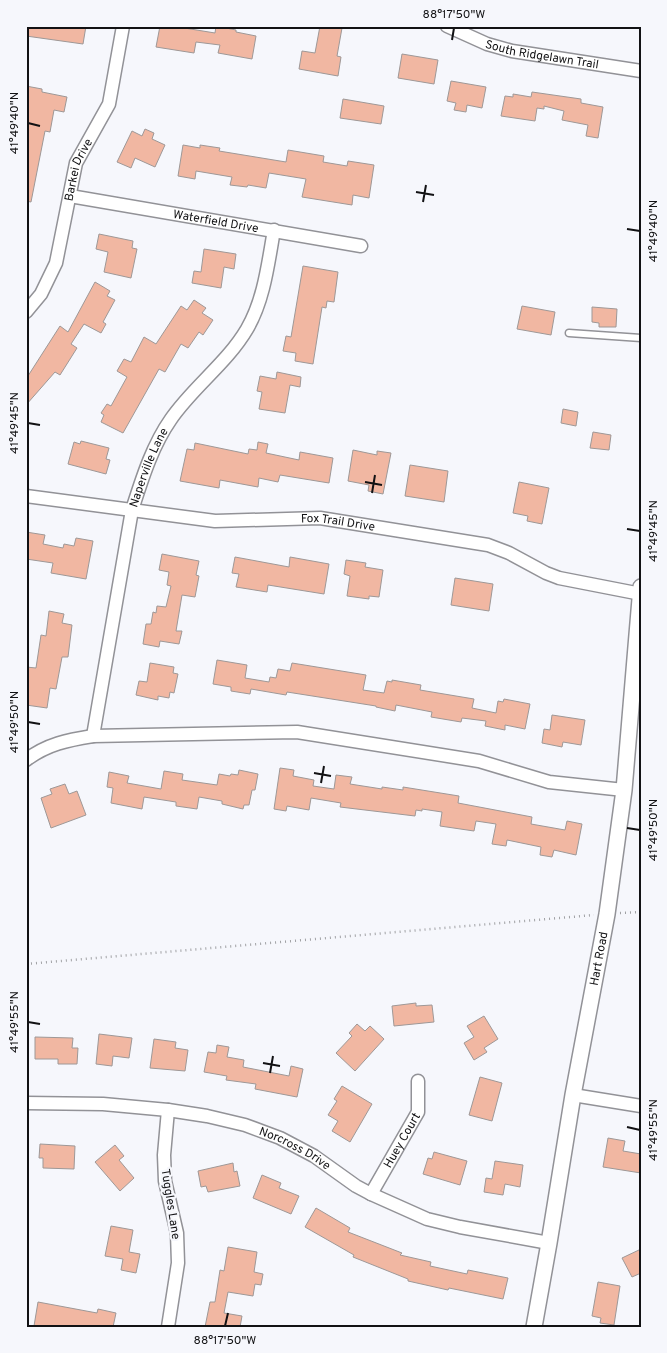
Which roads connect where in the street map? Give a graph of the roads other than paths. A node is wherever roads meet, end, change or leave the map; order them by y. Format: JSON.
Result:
{"nodes":[{"id":1,"x":123,"y":26,"type":"edge"},
{"id":2,"x":447,"y":26,"type":"edge"},
{"id":3,"x":641,"y":72,"type":"edge"},
{"id":4,"x":70,"y":196,"type":"junction"},
{"id":5,"x":274,"y":230,"type":"junction"},
{"id":6,"x":361,"y":246,"type":"dead end"},
{"id":7,"x":26,"y":312,"type":"edge"},
{"id":8,"x":569,"y":333,"type":"dead end"},
{"id":9,"x":641,"y":338,"type":"edge"},
{"id":10,"x":26,"y":496,"type":"edge"},
{"id":11,"x":132,"y":510,"type":"junction"},
{"id":12,"x":640,"y":592,"type":"edge"},
{"id":13,"x":93,"y":736,"type":"junction"},
{"id":14,"x":26,"y":760,"type":"edge"},
{"id":15,"x":624,"y":790,"type":"junction"},
{"id":16,"x":418,"y":1081,"type":"dead end"},
{"id":17,"x":573,"y":1095,"type":"junction"},
{"id":18,"x":26,"y":1103,"type":"edge"},
{"id":19,"x":641,"y":1106,"type":"edge"},
{"id":20,"x":168,"y":1110,"type":"junction"},
{"id":21,"x":371,"y":1194,"type":"junction"},
{"id":22,"x":550,"y":1243,"type":"junction"},
{"id":23,"x":168,"y":1327,"type":"edge"},
{"id":24,"x":534,"y":1327,"type":"edge"}],
"edges":[{"from":1,"to":4,"type":"street","name":"Barkei Drive"},
{"from":2,"to":3,"type":"street","name":"South Ridgelawn Trail"},
{"from":4,"to":5,"type":"street","name":"Waterfield Drive"},
{"from":4,"to":7,"type":"street","name":"Barkei Drive"},
{"from":5,"to":6,"type":"street","name":"Waterfield Drive"},
{"from":5,"to":11,"type":"street","name":"Naperville Lane"},
{"from":8,"to":9,"type":"lane"},
{"from":10,"to":11,"type":"street","name":"Fox Trail Drive"},
{"from":11,"to":12,"type":"street","name":"Fox Trail Drive"},
{"from":11,"to":13,"type":"street","name":"Naperville Lane"},
{"from":12,"to":15,"type":"street","name":"Hart Road"},
{"from":13,"to":14,"type":"street"},
{"from":13,"to":15,"type":"street"},
{"from":15,"to":17,"type":"street","name":"Hart Road"},
{"from":16,"to":21,"type":"street","name":"Huey Court"},
{"from":17,"to":19,"type":"street"},
{"from":17,"to":22,"type":"street","name":"Hart Road"},
{"from":18,"to":20,"type":"street","name":"Norcross Drive"},
{"from":20,"to":21,"type":"street","name":"Norcross Drive"},
{"from":20,"to":23,"type":"street","name":"Tuggles Lane"},
{"from":21,"to":22,"type":"street","name":"Norcross Drive"},
{"from":22,"to":24,"type":"street","name":"Hart Road"}]}
